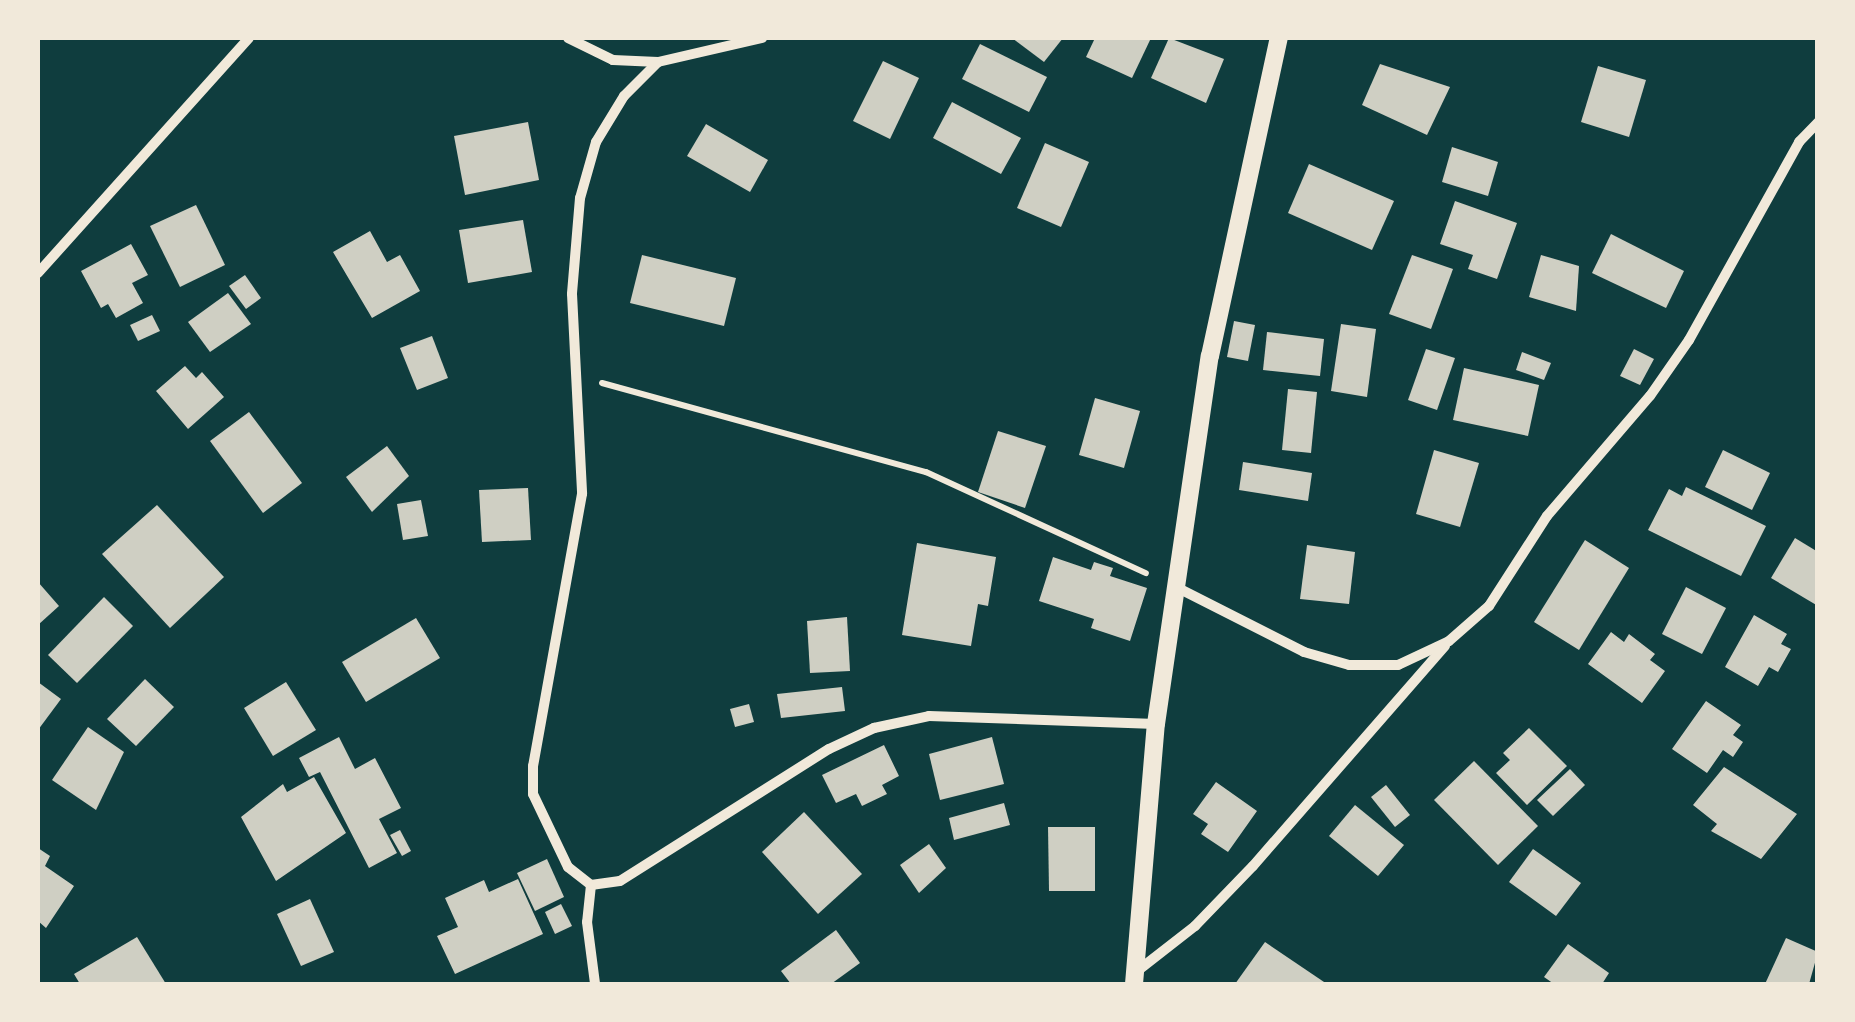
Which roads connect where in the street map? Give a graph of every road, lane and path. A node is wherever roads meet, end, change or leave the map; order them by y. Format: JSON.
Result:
{"nodes":[{"id":1,"x":249,"y":38,"type":"edge"},
{"id":2,"x":568,"y":38,"type":"edge"},
{"id":3,"x":762,"y":38,"type":"edge"},
{"id":4,"x":1278,"y":38,"type":"edge"},
{"id":5,"x":658,"y":62,"type":"junction"},
{"id":6,"x":1818,"y":122,"type":"edge"},
{"id":7,"x":38,"y":273,"type":"edge"},
{"id":8,"x":577,"y":376,"type":"junction"},
{"id":9,"x":1178,"y":588,"type":"junction"},
{"id":10,"x":1449,"y":641,"type":"junction"},
{"id":11,"x":1156,"y":724,"type":"junction"},
{"id":12,"x":591,"y":884,"type":"junction"},
{"id":13,"x":1135,"y":978,"type":"edge"},
{"id":14,"x":595,"y":984,"type":"edge"}],
"edges":[{"from":1,"to":7,"type":"street"},
{"from":2,"to":5,"type":"street"},
{"from":3,"to":5,"type":"street"},
{"from":4,"to":9,"type":"street"},
{"from":5,"to":8,"type":"street"},
{"from":6,"to":10,"type":"street"},
{"from":8,"to":9,"type":"path"},
{"from":8,"to":12,"type":"street"},
{"from":9,"to":10,"type":"street"},
{"from":9,"to":11,"type":"street"},
{"from":10,"to":13,"type":"street"},
{"from":11,"to":12,"type":"street"},
{"from":11,"to":13,"type":"street"},
{"from":12,"to":14,"type":"street"}]}
